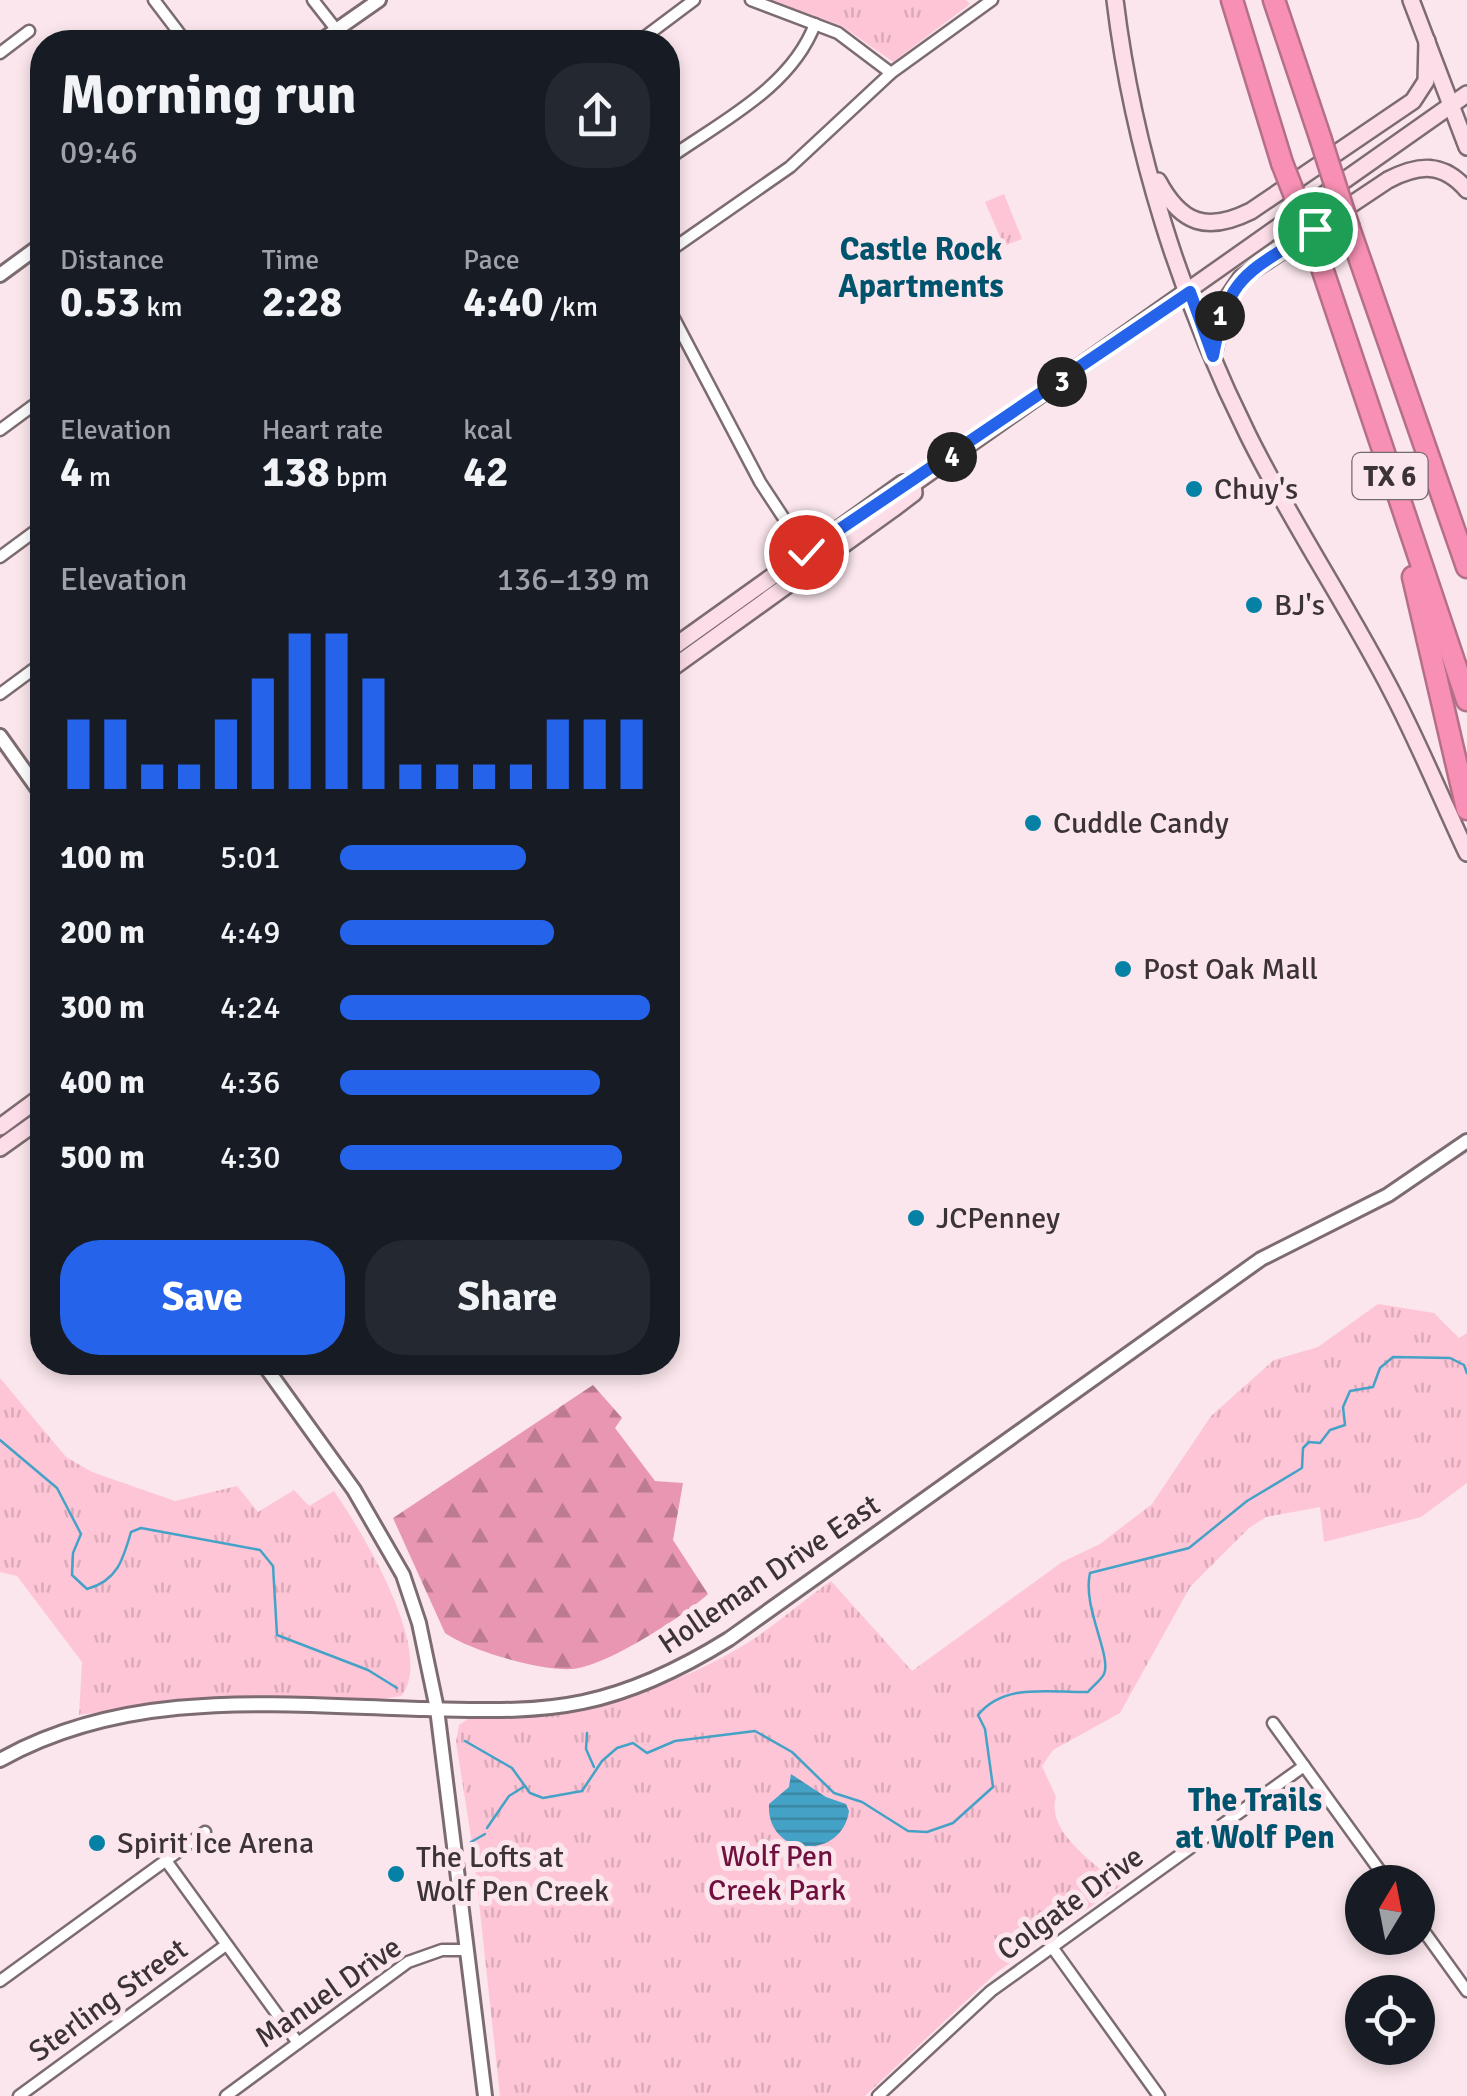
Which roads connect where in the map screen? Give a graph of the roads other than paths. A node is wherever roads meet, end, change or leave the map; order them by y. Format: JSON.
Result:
{"nodes":[{"id":1,"x":154,"y":0,"type":"edge"},
{"id":2,"x":313,"y":0,"type":"edge"},
{"id":3,"x":379,"y":0,"type":"edge"},
{"id":4,"x":694,"y":0,"type":"edge"},
{"id":5,"x":751,"y":0,"type":"edge"},
{"id":6,"x":992,"y":0,"type":"edge"},
{"id":7,"x":1115,"y":0,"type":"edge"},
{"id":8,"x":1232,"y":0,"type":"edge"},
{"id":9,"x":1274,"y":0,"type":"edge"},
{"id":10,"x":1410,"y":0,"type":"edge"},
{"id":11,"x":815,"y":24,"type":"junction"},
{"id":12,"x":177,"y":30,"type":"edge"},
{"id":13,"x":336,"y":30,"type":"joint"},
{"id":14,"x":654,"y":30,"type":"edge"},
{"id":15,"x":29,"y":31,"type":"dead end"},
{"id":16,"x":1426,"y":41,"type":"junction"},
{"id":17,"x":0,"y":53,"type":"edge"},
{"id":18,"x":890,"y":73,"type":"junction"},
{"id":19,"x":1467,"y":94,"type":"edge"},
{"id":20,"x":1453,"y":104,"type":"junction"},
{"id":21,"x":1467,"y":147,"type":"edge"},
{"id":22,"x":680,"y":151,"type":"edge"},
{"id":23,"x":1146,"y":160,"type":"junction"},
{"id":24,"x":1467,"y":190,"type":"edge"},
{"id":25,"x":680,"y":244,"type":"edge"},
{"id":26,"x":30,"y":253,"type":"edge"},
{"id":27,"x":0,"y":275,"type":"edge"},
{"id":28,"x":1190,"y":292,"type":"junction"},
{"id":29,"x":680,"y":329,"type":"edge"},
{"id":30,"x":1213,"y":356,"type":"junction"},
{"id":31,"x":30,"y":408,"type":"edge"},
{"id":32,"x":0,"y":430,"type":"edge"},
{"id":33,"x":1392,"y":482,"type":"junction"},
{"id":34,"x":913,"y":484,"type":"junction"},
{"id":35,"x":30,"y":535,"type":"edge"},
{"id":36,"x":806,"y":552,"type":"junction"},
{"id":37,"x":0,"y":557,"type":"edge"},
{"id":38,"x":1467,"y":567,"type":"edge"},
{"id":39,"x":783,"y":588,"type":"junction"},
{"id":40,"x":680,"y":641,"type":"edge"},
{"id":41,"x":680,"y":662,"type":"edge"},
{"id":42,"x":30,"y":672,"type":"edge"},
{"id":43,"x":0,"y":694,"type":"edge"},
{"id":44,"x":1467,"y":700,"type":"edge"},
{"id":45,"x":0,"y":736,"type":"edge"},
{"id":46,"x":30,"y":778,"type":"edge"},
{"id":47,"x":1467,"y":809,"type":"edge"},
{"id":48,"x":1467,"y":853,"type":"edge"},
{"id":49,"x":30,"y":1114,"type":"edge"},
{"id":50,"x":30,"y":1120,"type":"edge"},
{"id":51,"x":0,"y":1127,"type":"edge"},
{"id":52,"x":1467,"y":1142,"type":"edge"},
{"id":53,"x":0,"y":1148,"type":"edge"},
{"id":54,"x":271,"y":1375,"type":"edge"},
{"id":55,"x":437,"y":1709,"type":"junction"},
{"id":56,"x":1273,"y":1723,"type":"dead end"},
{"id":57,"x":0,"y":1760,"type":"edge"},
{"id":58,"x":1304,"y":1766,"type":"junction"},
{"id":59,"x":205,"y":1832,"type":"dead end"},
{"id":60,"x":167,"y":1862,"type":"junction"},
{"id":61,"x":1376,"y":1865,"type":"edge"},
{"id":62,"x":226,"y":1945,"type":"junction"},
{"id":63,"x":1052,"y":1947,"type":"junction"},
{"id":64,"x":1435,"y":1947,"type":"edge"},
{"id":65,"x":467,"y":1950,"type":"junction"},
{"id":66,"x":0,"y":1980,"type":"edge"},
{"id":67,"x":1467,"y":1991,"type":"edge"},
{"id":68,"x":298,"y":2043,"type":"junction"},
{"id":69,"x":19,"y":2096,"type":"edge"},
{"id":70,"x":226,"y":2096,"type":"edge"},
{"id":71,"x":485,"y":2096,"type":"edge"},
{"id":72,"x":878,"y":2096,"type":"edge"},
{"id":73,"x":1160,"y":2096,"type":"edge"}],
"edges":[{"from":1,"to":12,"type":"street"},
{"from":2,"to":13,"type":"street"},
{"from":3,"to":13,"type":"street"},
{"from":4,"to":14,"type":"street"},
{"from":5,"to":11,"type":"street"},
{"from":6,"to":18,"type":"street"},
{"from":7,"to":23,"type":"main road"},
{"from":8,"to":33,"type":"highway","number":"TX 6","bridge":true},
{"from":9,"to":38,"type":"highway","number":"TX 6","bridge":true},
{"from":10,"to":16,"type":"main road"},
{"from":11,"to":18,"type":"street"},
{"from":11,"to":22,"type":"street"},
{"from":15,"to":17,"type":"street"},
{"from":16,"to":20,"type":"main road"},
{"from":16,"to":23,"type":"main road"},
{"from":18,"to":25,"type":"street"},
{"from":19,"to":20,"type":"main road"},
{"from":20,"to":21,"type":"main road"},
{"from":20,"to":28,"type":"main road"},
{"from":23,"to":28,"type":"main road"},
{"from":24,"to":30,"type":"main road"},
{"from":26,"to":27,"type":"street"},
{"from":28,"to":30,"type":"main road"},
{"from":28,"to":34,"type":"main road"},
{"from":29,"to":36,"type":"street"},
{"from":30,"to":48,"type":"main road"},
{"from":31,"to":32,"type":"street"},
{"from":33,"to":44,"type":"highway","number":"TX 6"},
{"from":33,"to":47,"type":"highway"},
{"from":34,"to":36,"type":"main road"},
{"from":34,"to":39,"type":"main road"},
{"from":35,"to":37,"type":"street"},
{"from":36,"to":39,"type":"main road"},
{"from":36,"to":40,"type":"main road"},
{"from":39,"to":41,"type":"main road"},
{"from":42,"to":43,"type":"street"},
{"from":45,"to":46,"type":"street"},
{"from":49,"to":51,"type":"main road"},
{"from":50,"to":53,"type":"main road"},
{"from":52,"to":55,"type":"street","name":"Holleman Drive East"},
{"from":54,"to":55,"type":"street"},
{"from":55,"to":57,"type":"street","name":"Holleman Drive East"},
{"from":55,"to":65,"type":"street"},
{"from":56,"to":58,"type":"street"},
{"from":58,"to":61,"type":"street"},
{"from":58,"to":63,"type":"street","name":"Colgate Drive"},
{"from":59,"to":60,"type":"street"},
{"from":60,"to":62,"type":"street"},
{"from":60,"to":66,"type":"street"},
{"from":62,"to":68,"type":"street"},
{"from":62,"to":69,"type":"street","name":"Sterling Street"},
{"from":63,"to":72,"type":"street","name":"Colgate Drive"},
{"from":63,"to":73,"type":"street"},
{"from":64,"to":67,"type":"street"},
{"from":65,"to":68,"type":"street","name":"Manuel Drive"},
{"from":65,"to":71,"type":"street"},
{"from":68,"to":70,"type":"street","name":"Manuel Drive"}]}
